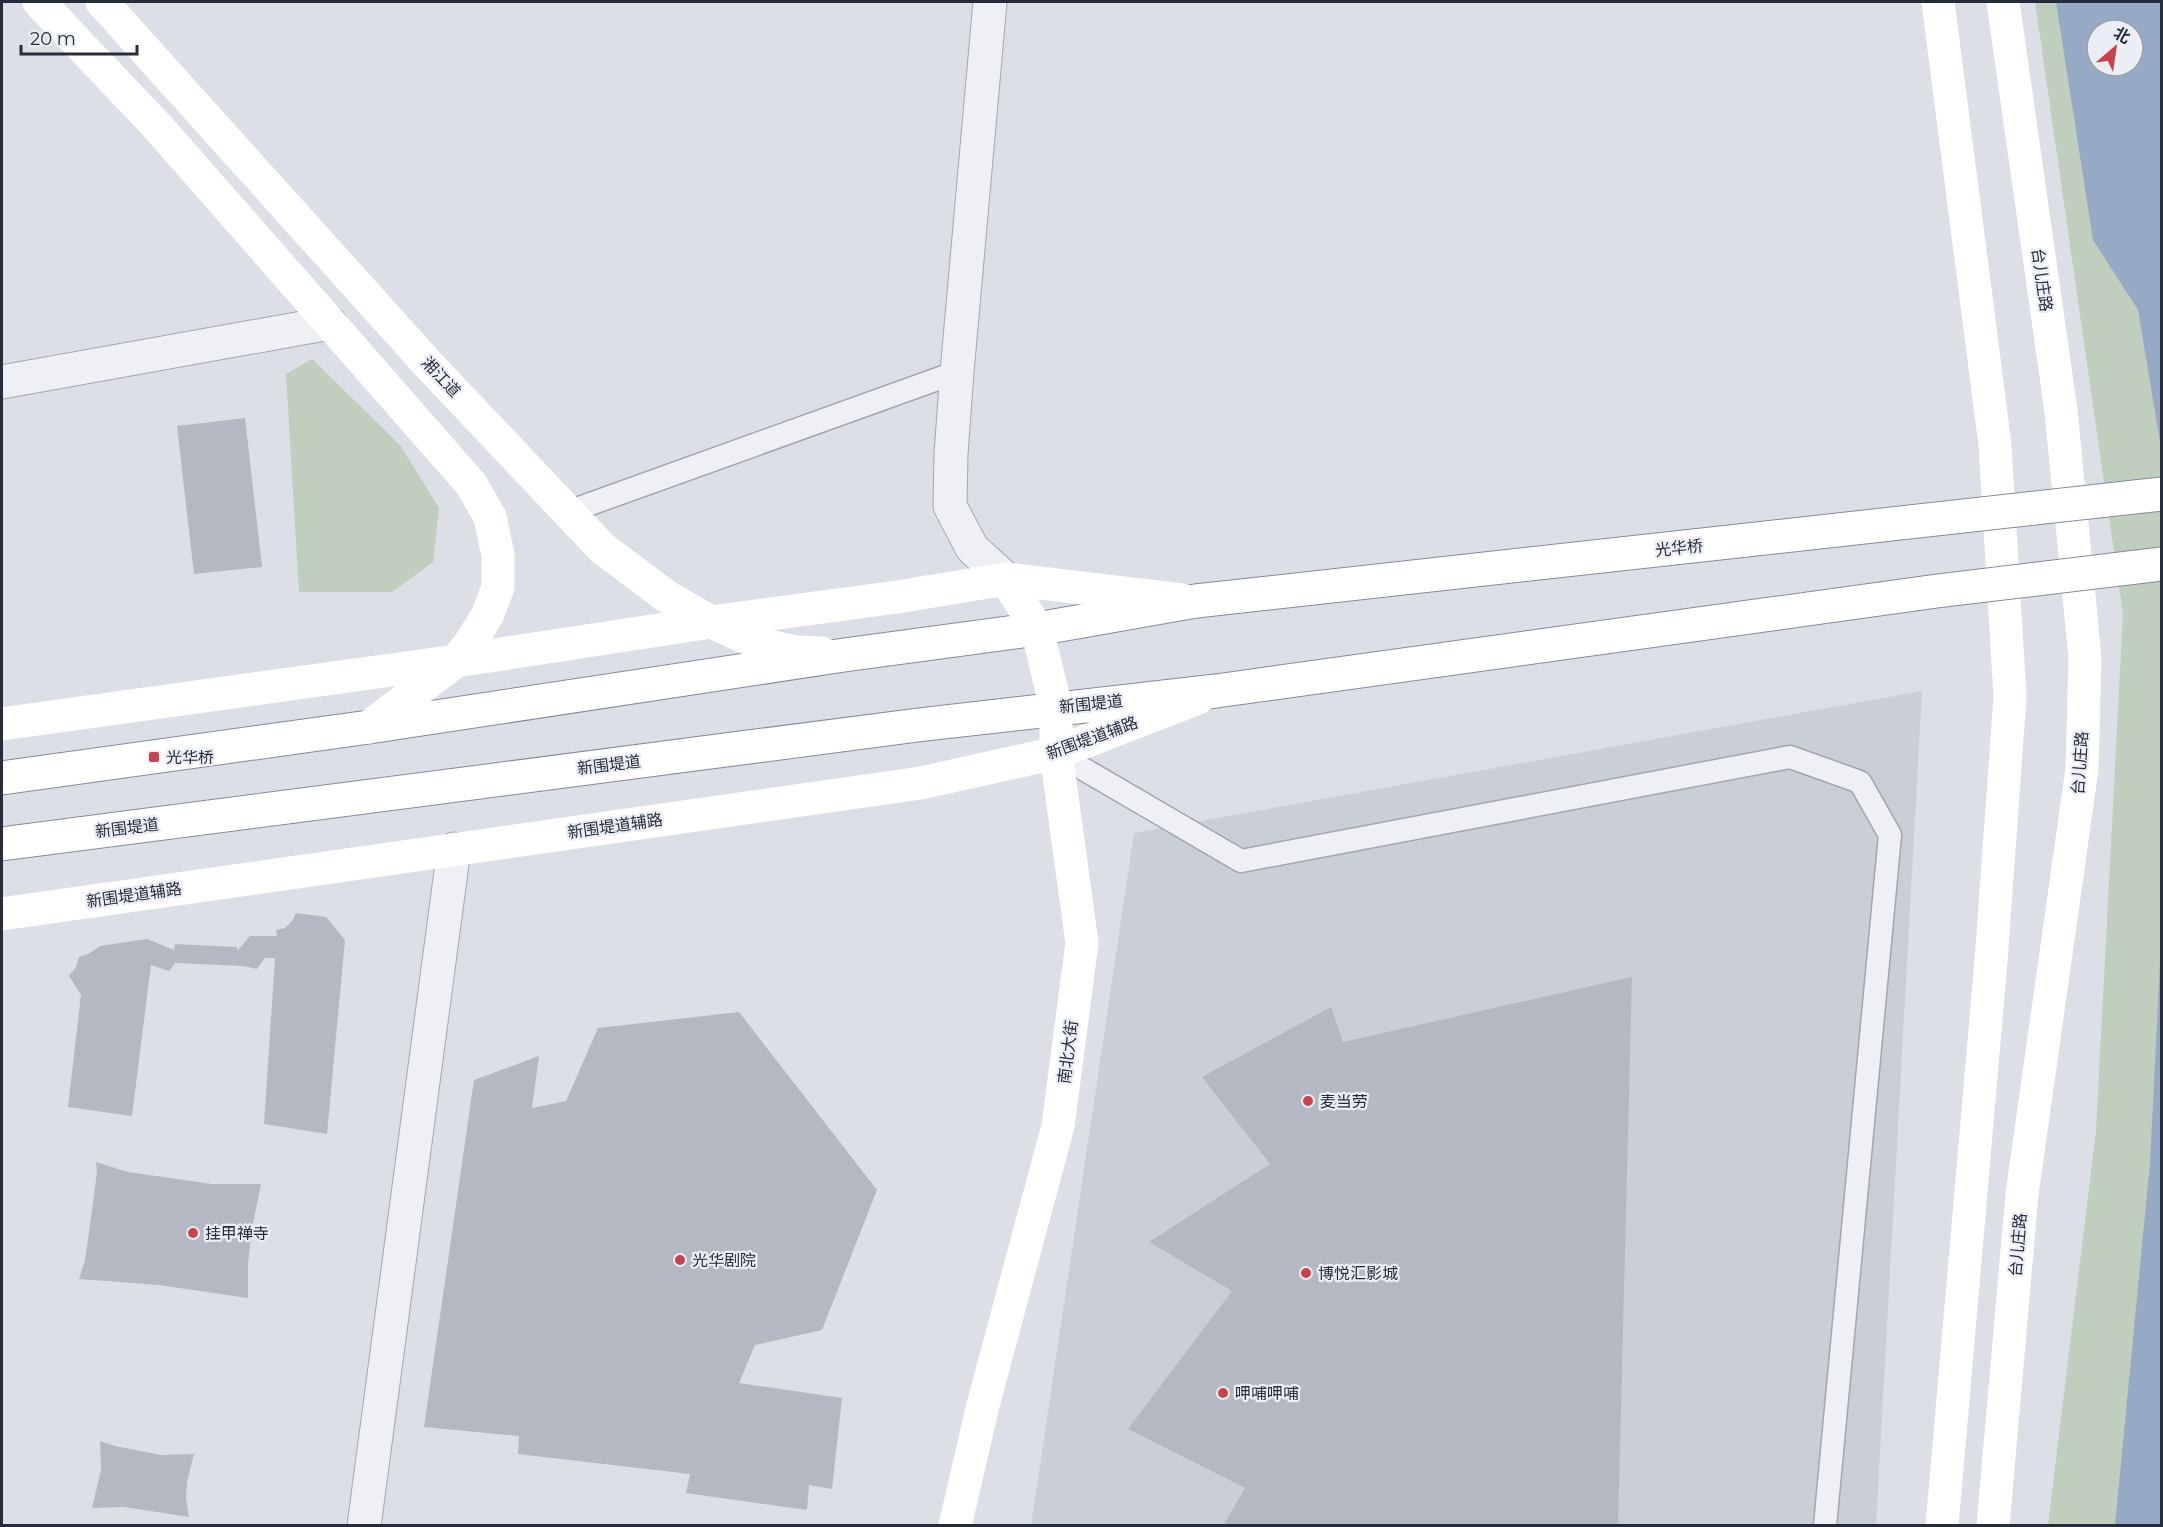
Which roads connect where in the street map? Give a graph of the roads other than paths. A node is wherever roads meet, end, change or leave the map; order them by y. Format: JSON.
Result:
{"nodes":[{"id":1,"x":39,"y":2,"type":"edge"},
{"id":2,"x":102,"y":2,"type":"edge"},
{"id":3,"x":990,"y":2,"type":"edge"},
{"id":4,"x":1938,"y":2,"type":"edge"},
{"id":5,"x":2003,"y":2,"type":"edge"},
{"id":6,"x":330,"y":322,"type":"junction"},
{"id":7,"x":957,"y":372,"type":"junction"},
{"id":8,"x":2,"y":382,"type":"edge"},
{"id":9,"x":2162,"y":494,"type":"edge"},
{"id":10,"x":568,"y":512,"type":"junction"},
{"id":11,"x":2162,"y":564,"type":"edge"},
{"id":12,"x":1006,"y":579,"type":"junction"},
{"id":13,"x":1196,"y":601,"type":"junction"},
{"id":14,"x":711,"y":622,"type":"junction"},
{"id":15,"x":1037,"y":629,"type":"junction"},
{"id":16,"x":844,"y":654,"type":"junction"},
{"id":17,"x":456,"y":661,"type":"junction"},
{"id":18,"x":1216,"y":691,"type":"junction"},
{"id":19,"x":1056,"y":708,"type":"junction"},
{"id":20,"x":2,"y":717,"type":"edge"},
{"id":21,"x":369,"y":728,"type":"junction"},
{"id":22,"x":1056,"y":753,"type":"junction"},
{"id":23,"x":2,"y":778,"type":"edge"},
{"id":24,"x":2,"y":844,"type":"edge"},
{"id":25,"x":454,"y":849,"type":"junction"},
{"id":26,"x":2,"y":914,"type":"edge"},
{"id":27,"x":364,"y":1526,"type":"edge"},
{"id":28,"x":955,"y":1526,"type":"edge"},
{"id":29,"x":1825,"y":1526,"type":"edge"},
{"id":30,"x":1942,"y":1526,"type":"edge"},
{"id":31,"x":1993,"y":1526,"type":"edge"}],
"edges":[{"from":1,"to":6,"type":"main road"},
{"from":2,"to":10,"type":"main road","name":"湘江道"},
{"from":3,"to":7,"type":"street"},
{"from":4,"to":30,"type":"main road"},
{"from":5,"to":31,"type":"main road","name":"台儿庄路"},
{"from":6,"to":8,"type":"street"},
{"from":6,"to":17,"type":"main road"},
{"from":7,"to":10,"type":"lane"},
{"from":7,"to":12,"type":"street"},
{"from":9,"to":13,"type":"main road","name":"光华桥","bridge":true},
{"from":10,"to":14,"type":"main road","name":"湘江道"},
{"from":11,"to":18,"type":"main road","bridge":true},
{"from":12,"to":13,"type":"main road"},
{"from":12,"to":14,"type":"main road"},
{"from":12,"to":15,"type":"main road","name":"南北大街"},
{"from":13,"to":15,"type":"main road"},
{"from":14,"to":16,"type":"main road","name":"湘江道"},
{"from":14,"to":17,"type":"main road"},
{"from":15,"to":16,"type":"main road"},
{"from":15,"to":19,"type":"main road","name":"南北大街"},
{"from":16,"to":21,"type":"main road"},
{"from":17,"to":20,"type":"main road"},
{"from":17,"to":21,"type":"main road"},
{"from":18,"to":19,"type":"main road","name":"新围堤道"},
{"from":18,"to":22,"type":"main road","name":"新围堤道辅路"},
{"from":19,"to":22,"type":"main road","name":"南北大街"},
{"from":19,"to":24,"type":"main road","name":"新围堤道"},
{"from":21,"to":23,"type":"main road"},
{"from":22,"to":25,"type":"main road","name":"新围堤道辅路"},
{"from":22,"to":28,"type":"main road","name":"南北大街"},
{"from":22,"to":29,"type":"lane"},
{"from":25,"to":26,"type":"main road","name":"新围堤道辅路"},
{"from":25,"to":27,"type":"street"}]}
